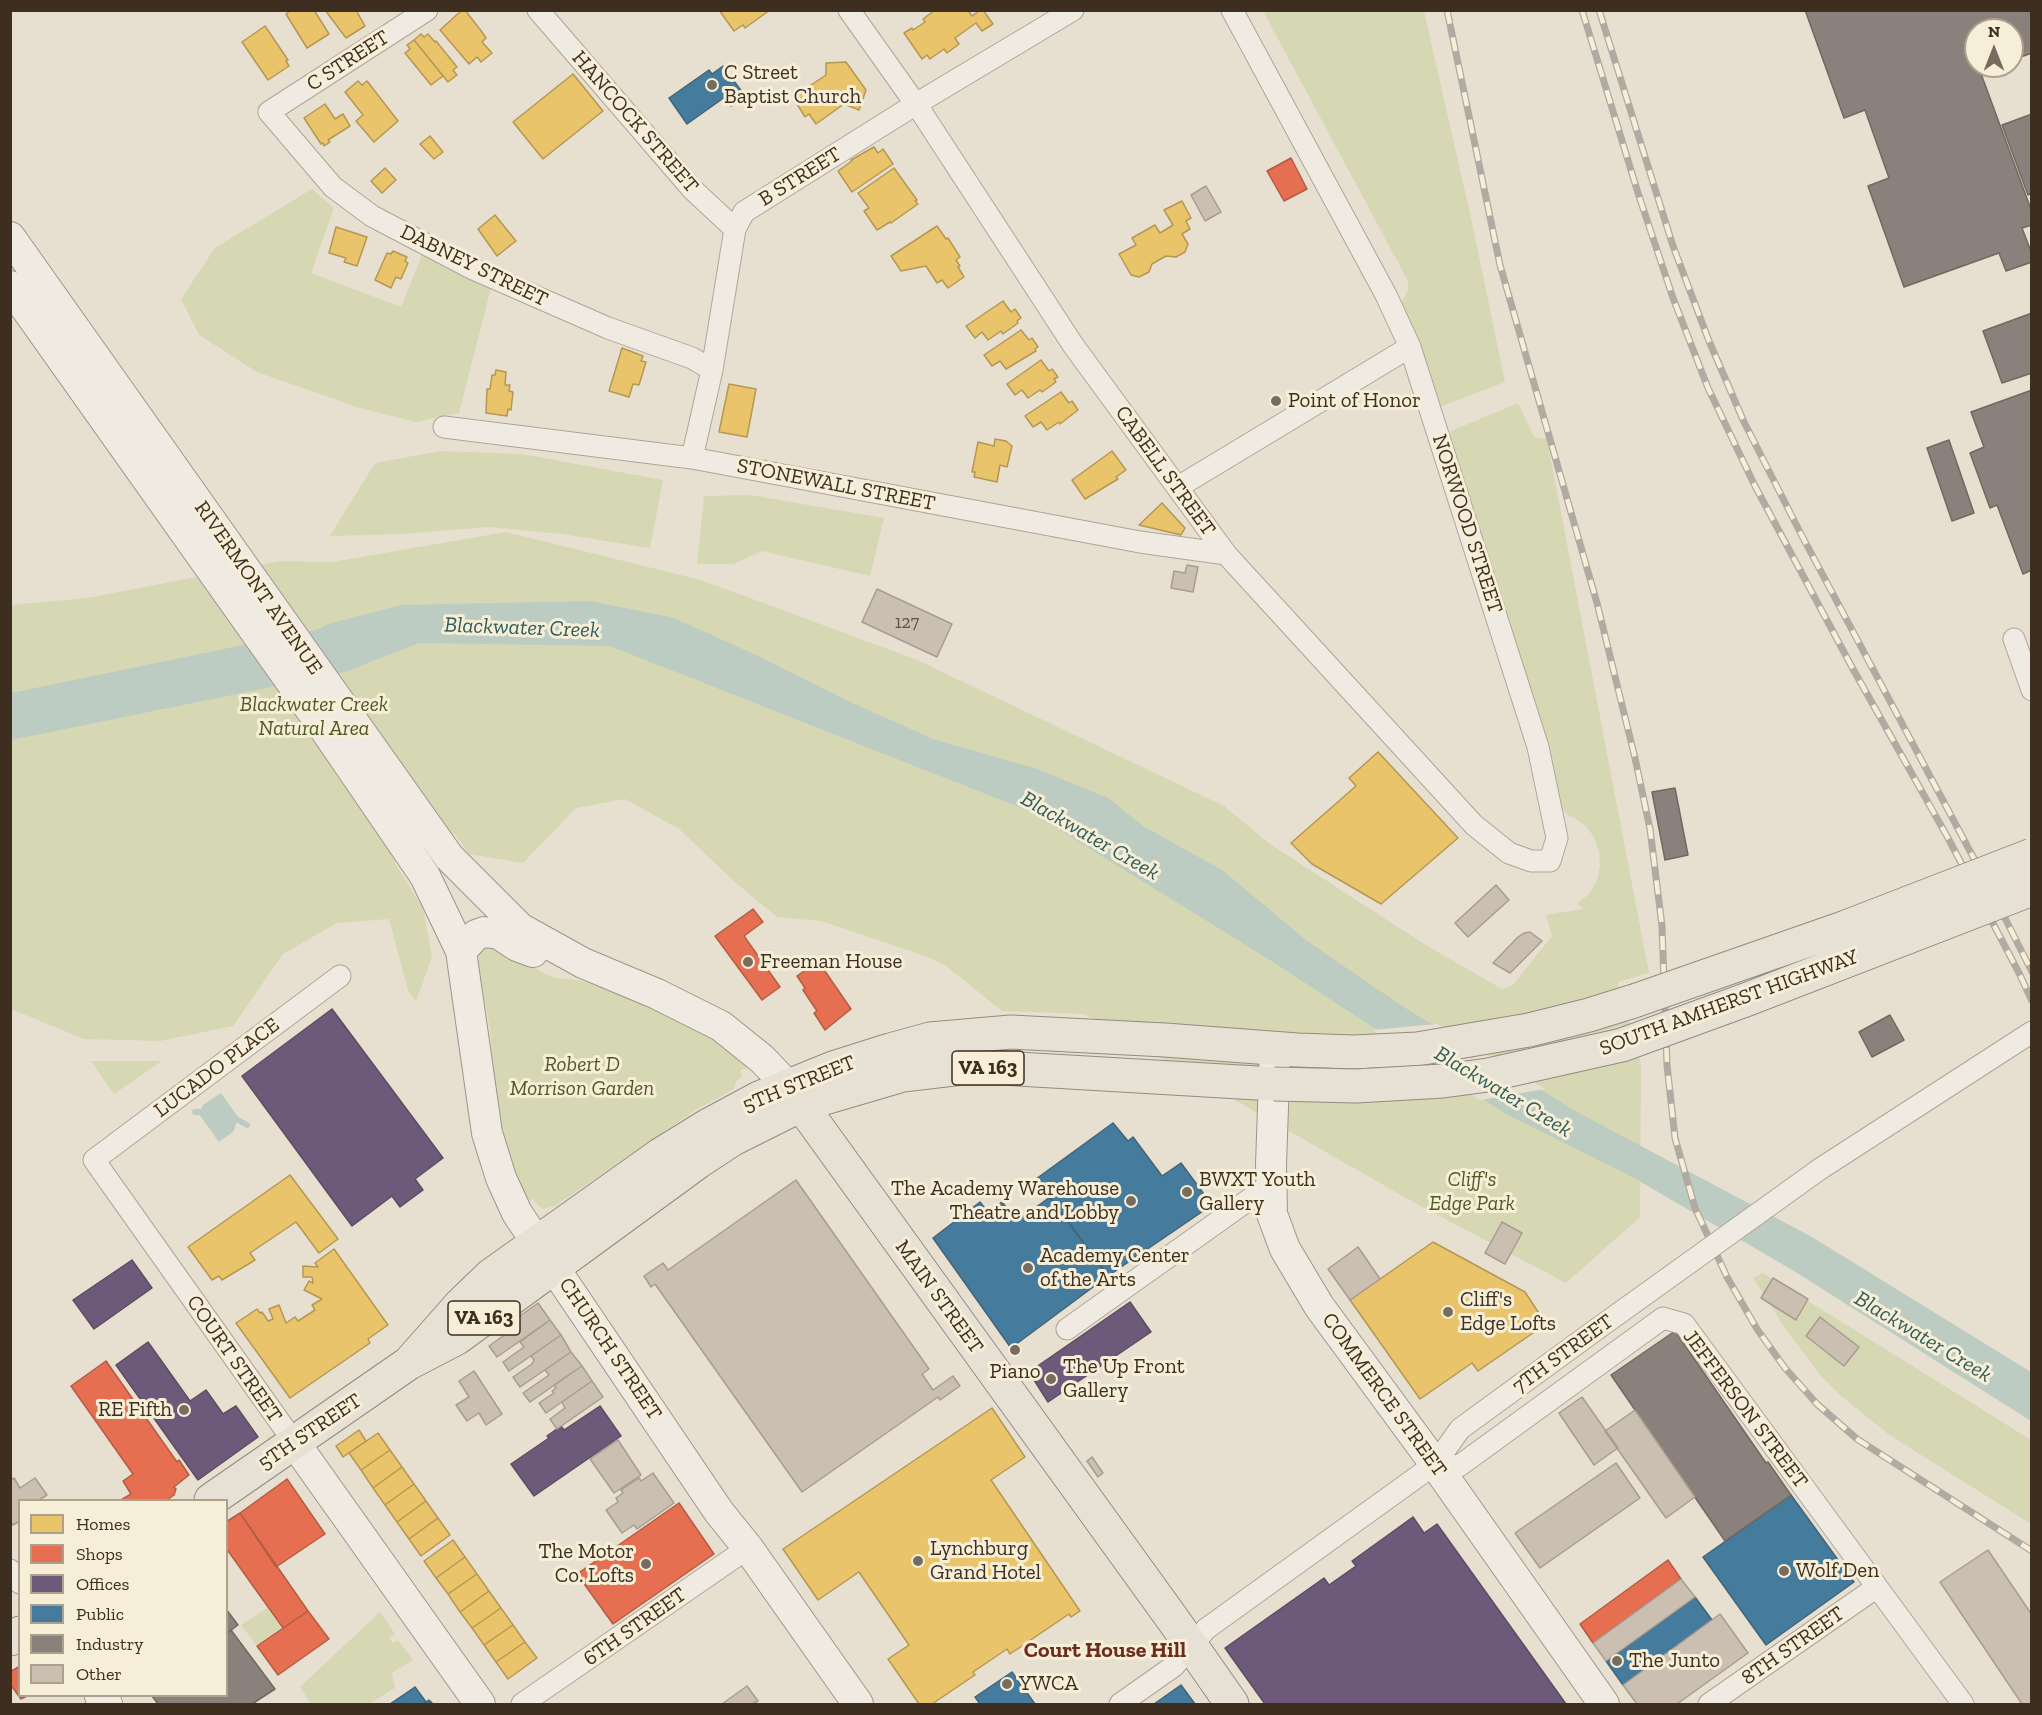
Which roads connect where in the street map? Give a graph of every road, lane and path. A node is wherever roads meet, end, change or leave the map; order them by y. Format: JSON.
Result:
{"nodes":[{"id":1,"x":427,"y":10,"type":"edge"},
{"id":2,"x":538,"y":10,"type":"edge"},
{"id":3,"x":849,"y":10,"type":"edge"},
{"id":4,"x":1073,"y":10,"type":"edge"},
{"id":5,"x":1232,"y":10,"type":"edge"},
{"id":6,"x":916,"y":104,"type":"junction"},
{"id":7,"x":269,"y":112,"type":"joint"},
{"id":8,"x":735,"y":229,"type":"junction"},
{"id":9,"x":10,"y":237,"type":"edge"},
{"id":10,"x":10,"y":286,"type":"edge"},
{"id":11,"x":1410,"y":347,"type":"junction"},
{"id":12,"x":712,"y":370,"type":"junction"},
{"id":13,"x":444,"y":427,"type":"dead end"},
{"id":14,"x":692,"y":458,"type":"junction"},
{"id":15,"x":1178,"y":487,"type":"junction"},
{"id":16,"x":1226,"y":554,"type":"junction"},
{"id":17,"x":2014,"y":639,"type":"dead end"},
{"id":18,"x":2031,"y":690,"type":"edge"},
{"id":19,"x":2031,"y":855,"type":"edge"},
{"id":20,"x":1550,"y":861,"type":"joint"},
{"id":21,"x":2031,"y":890,"type":"edge"},
{"id":22,"x":461,"y":951,"type":"junction"},
{"id":23,"x":583,"y":963,"type":"junction"},
{"id":24,"x":340,"y":976,"type":"dead end"},
{"id":25,"x":2031,"y":1032,"type":"edge"},
{"id":26,"x":1275,"y":1049,"type":"junction"},
{"id":27,"x":1274,"y":1084,"type":"junction"},
{"id":28,"x":794,"y":1096,"type":"junction"},
{"id":29,"x":94,"y":1160,"type":"joint"},
{"id":30,"x":1271,"y":1184,"type":"junction"},
{"id":31,"x":545,"y":1255,"type":"junction"},
{"id":32,"x":1067,"y":1329,"type":"dead end"},
{"id":33,"x":294,"y":1442,"type":"junction"},
{"id":34,"x":1435,"y":1464,"type":"junction"},
{"id":35,"x":212,"y":1499,"type":"edge"},
{"id":36,"x":748,"y":1548,"type":"junction"},
{"id":37,"x":1877,"y":1587,"type":"junction"},
{"id":38,"x":1191,"y":1645,"type":"junction"},
{"id":39,"x":480,"y":1704,"type":"edge"},
{"id":40,"x":522,"y":1704,"type":"edge"},
{"id":41,"x":858,"y":1704,"type":"edge"},
{"id":42,"x":1120,"y":1704,"type":"edge"},
{"id":43,"x":1232,"y":1704,"type":"edge"},
{"id":44,"x":1604,"y":1704,"type":"edge"},
{"id":45,"x":1709,"y":1704,"type":"edge"},
{"id":46,"x":1963,"y":1704,"type":"edge"}],
"edges":[{"from":1,"to":7,"type":"street","name":"C STREET"},
{"from":2,"to":8,"type":"street","name":"HANCOCK STREET"},
{"from":3,"to":6,"type":"street","name":"CABELL STREET"},
{"from":4,"to":6,"type":"street","name":"B STREET"},
{"from":5,"to":11,"type":"street","name":"NORWOOD STREET"},
{"from":6,"to":8,"type":"street","name":"B STREET"},
{"from":6,"to":15,"type":"street","name":"CABELL STREET"},
{"from":7,"to":12,"type":"street","name":"DABNEY STREET"},
{"from":8,"to":12,"type":"street","name":"B STREET"},
{"from":9,"to":23,"type":"main road","name":"RIVERMONT AVENUE"},
{"from":10,"to":22,"type":"main road","name":"RIVERMONT AVENUE"},
{"from":11,"to":15,"type":"street"},
{"from":11,"to":20,"type":"street","name":"NORWOOD STREET"},
{"from":12,"to":14,"type":"street","name":"B STREET"},
{"from":13,"to":14,"type":"street","name":"STONEWALL STREET"},
{"from":14,"to":16,"type":"street","name":"STONEWALL STREET"},
{"from":15,"to":16,"type":"street","name":"CABELL STREET"},
{"from":16,"to":20,"type":"street","name":"CABELL STREET"},
{"from":17,"to":18,"type":"street"},
{"from":19,"to":26,"type":"main road","name":"SOUTH AMHERST HIGHWAY","bridge":true},
{"from":21,"to":27,"type":"main road","name":"SOUTH AMHERST HIGHWAY","bridge":true},
{"from":22,"to":23,"type":"main road"},
{"from":22,"to":31,"type":"main road","name":"CHURCH STREET"},
{"from":23,"to":28,"type":"main road","name":"MAIN STREET"},
{"from":24,"to":29,"type":"street","name":"LUCADO PLACE"},
{"from":25,"to":34,"type":"street","name":"7TH STREET","bridge":true},
{"from":26,"to":27,"type":"main road","name":"COMMERCE STREET"},
{"from":26,"to":28,"type":"main road","name":"5TH STREET"},
{"from":27,"to":28,"type":"main road","name":"5TH STREET","number":"VA 163"},
{"from":27,"to":30,"type":"main road","name":"COMMERCE STREET"},
{"from":28,"to":31,"type":"main road","name":"5TH STREET"},
{"from":28,"to":38,"type":"main road","name":"MAIN STREET"},
{"from":29,"to":33,"type":"street","name":"COURT STREET"},
{"from":30,"to":32,"type":"street"},
{"from":30,"to":34,"type":"main road","name":"COMMERCE STREET"},
{"from":31,"to":33,"type":"main road","name":"5TH STREET"},
{"from":31,"to":36,"type":"main road","name":"CHURCH STREET"},
{"from":33,"to":35,"type":"main road","name":"5TH STREET"},
{"from":33,"to":39,"type":"main road","name":"COURT STREET"},
{"from":34,"to":37,"type":"street","name":"JEFFERSON STREET"},
{"from":34,"to":38,"type":"street","name":"7TH STREET"},
{"from":34,"to":44,"type":"main road","name":"COMMERCE STREET"},
{"from":36,"to":40,"type":"street","name":"6TH STREET"},
{"from":36,"to":41,"type":"main road","name":"CHURCH STREET"},
{"from":37,"to":45,"type":"street","name":"8TH STREET"},
{"from":37,"to":46,"type":"street","name":"JEFFERSON STREET"},
{"from":38,"to":42,"type":"street","name":"7TH STREET"},
{"from":38,"to":43,"type":"main road","name":"MAIN STREET"}]}
